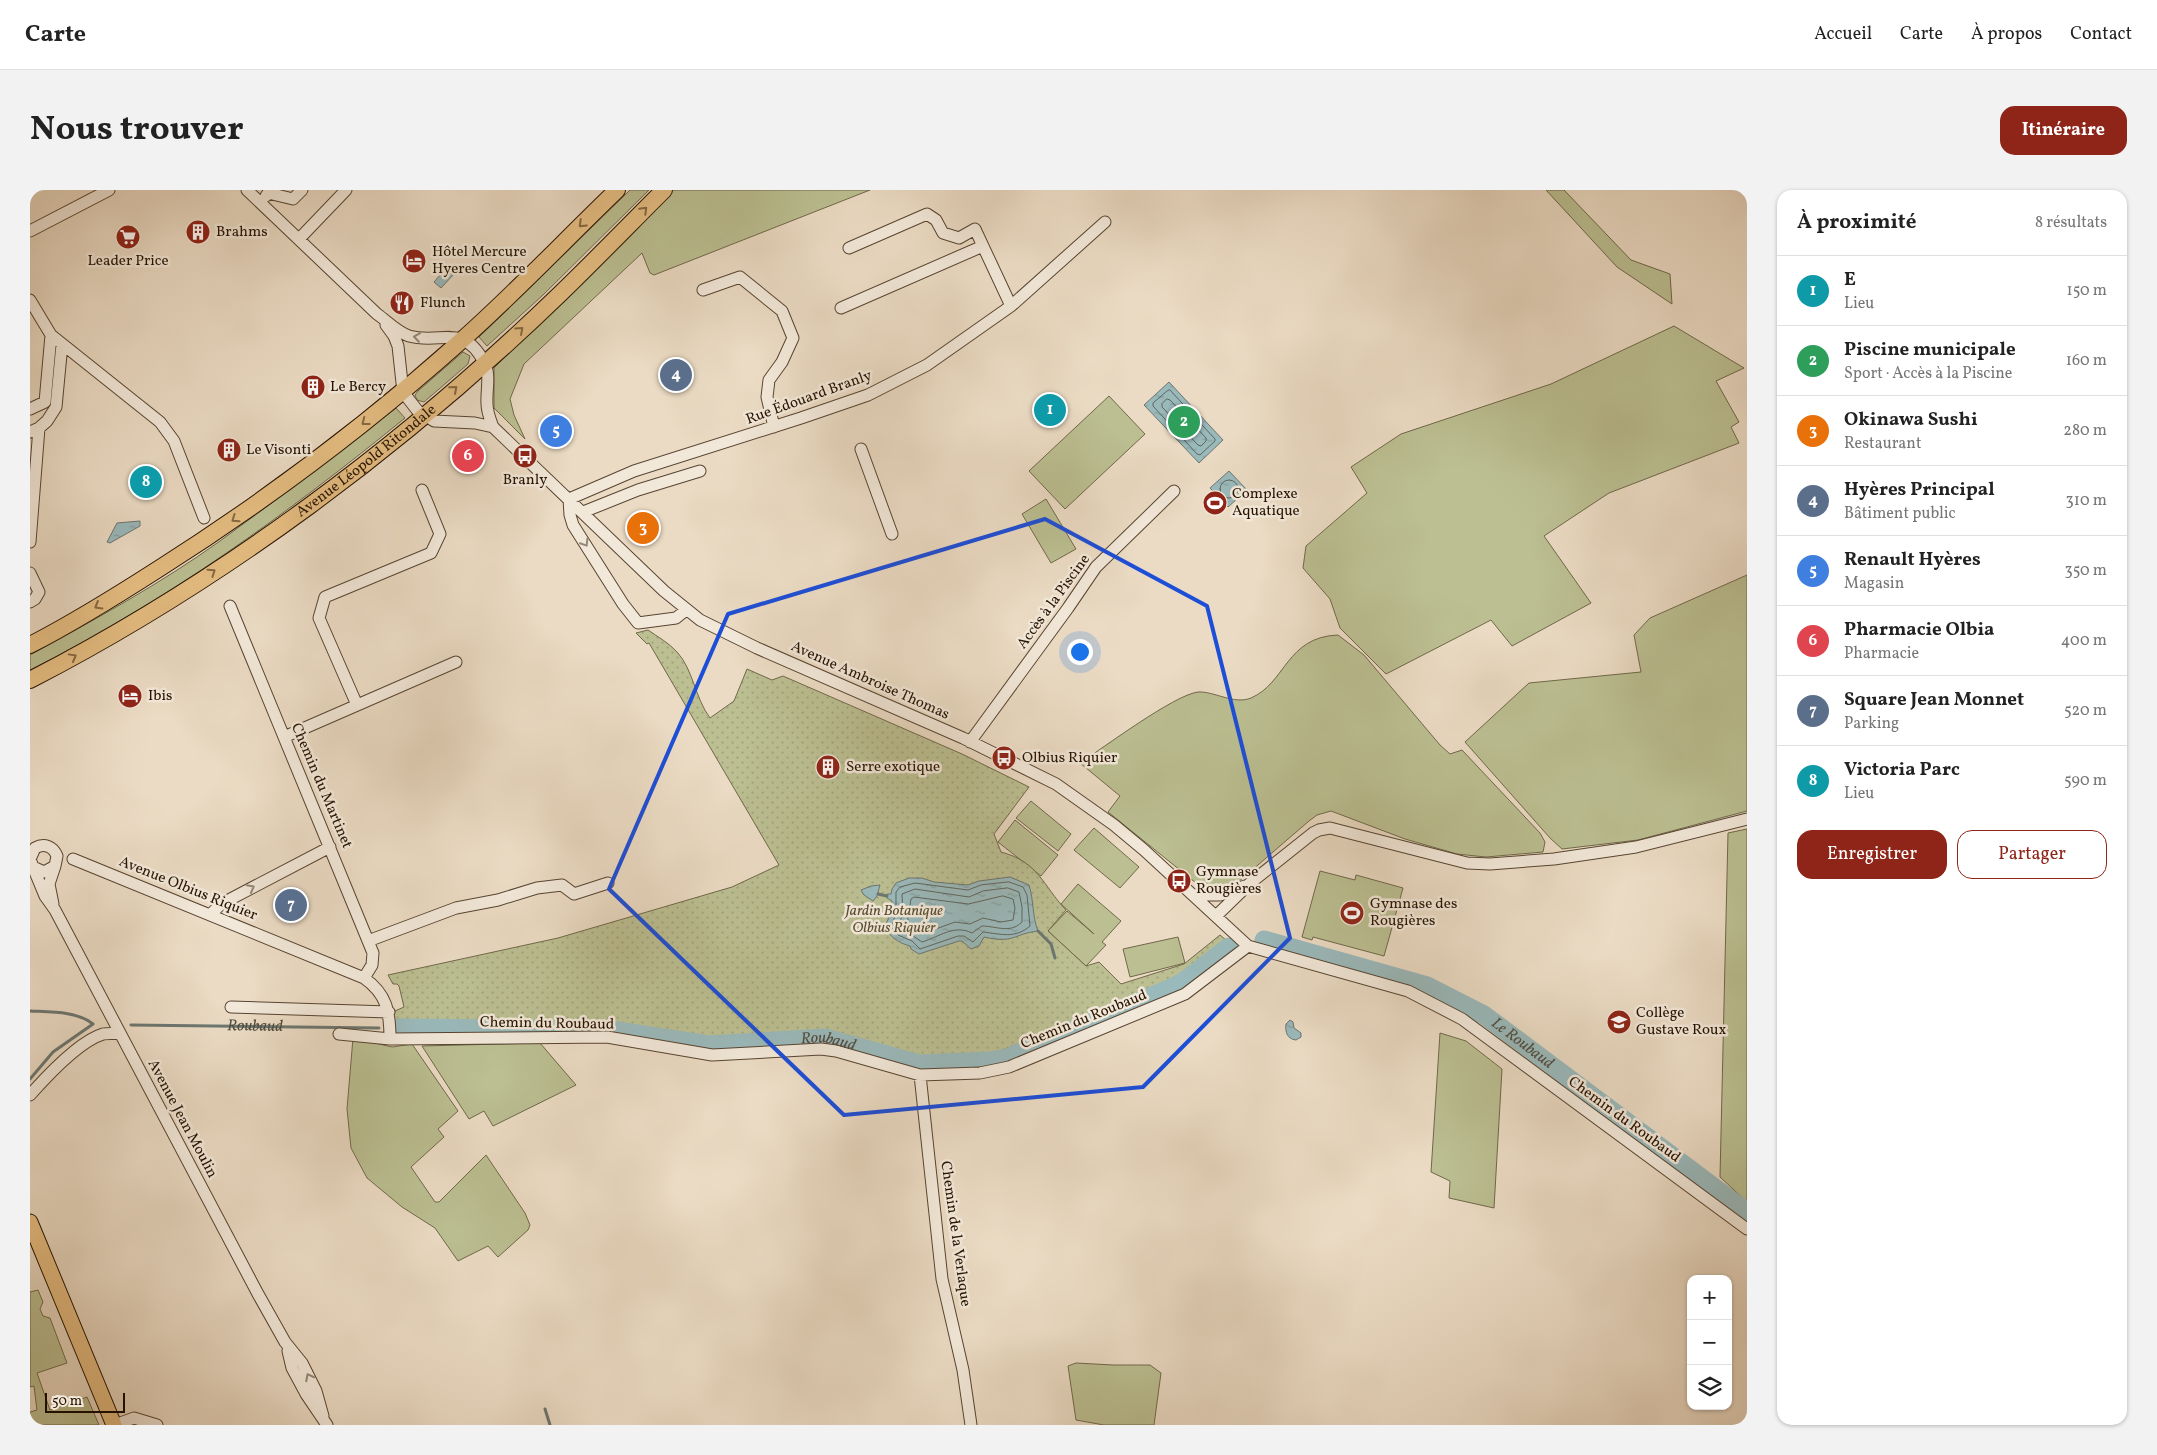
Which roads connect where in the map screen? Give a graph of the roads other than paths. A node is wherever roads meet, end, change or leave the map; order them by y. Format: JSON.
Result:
{"nodes":[{"id":1,"x":109,"y":190,"type":"edge"},
{"id":2,"x":247,"y":190,"type":"edge"},
{"id":3,"x":302,"y":190,"type":"edge"},
{"id":4,"x":346,"y":190,"type":"edge"},
{"id":5,"x":617,"y":190,"type":"edge"},
{"id":6,"x":664,"y":190,"type":"edge"},
{"id":7,"x":266,"y":196,"type":"dead end"},
{"id":8,"x":1105,"y":222,"type":"dead end"},
{"id":9,"x":30,"y":231,"type":"edge"},
{"id":10,"x":299,"y":239,"type":"junction"},
{"id":11,"x":983,"y":246,"type":"junction"},
{"id":12,"x":848,"y":248,"type":"dead end"},
{"id":13,"x":703,"y":290,"type":"dead end"},
{"id":14,"x":30,"y":300,"type":"edge"},
{"id":15,"x":1011,"y":306,"type":"junction"},
{"id":16,"x":841,"y":308,"type":"dead end"},
{"id":17,"x":378,"y":314,"type":"junction"},
{"id":18,"x":51,"y":335,"type":"junction"},
{"id":19,"x":463,"y":339,"type":"junction"},
{"id":20,"x":62,"y":344,"type":"junction"},
{"id":21,"x":484,"y":362,"type":"junction"},
{"id":22,"x":403,"y":392,"type":"junction"},
{"id":23,"x":30,"y":409,"type":"edge"},
{"id":24,"x":423,"y":416,"type":"junction"},
{"id":25,"x":493,"y":426,"type":"junction"},
{"id":26,"x":774,"y":427,"type":"junction"},
{"id":27,"x":35,"y":430,"type":"edge"},
{"id":28,"x":861,"y":449,"type":"dead end"},
{"id":29,"x":700,"y":471,"type":"dead end"},
{"id":30,"x":422,"y":490,"type":"dead end"},
{"id":31,"x":1174,"y":491,"type":"dead end"},
{"id":32,"x":569,"y":499,"type":"junction"},
{"id":33,"x":583,"y":512,"type":"junction"},
{"id":34,"x":204,"y":518,"type":"dead end"},
{"id":35,"x":892,"y":534,"type":"dead end"},
{"id":36,"x":30,"y":542,"type":"edge"},
{"id":37,"x":30,"y":573,"type":"edge"},
{"id":38,"x":30,"y":602,"type":"edge"},
{"id":39,"x":230,"y":606,"type":"dead end"},
{"id":40,"x":686,"y":610,"type":"junction"},
{"id":41,"x":30,"y":645,"type":"edge"},
{"id":42,"x":456,"y":662,"type":"dead end"},
{"id":43,"x":30,"y":680,"type":"edge"},
{"id":44,"x":357,"y":705,"type":"junction"},
{"id":45,"x":284,"y":737,"type":"junction"},
{"id":46,"x":970,"y":742,"type":"junction"},
{"id":47,"x":1747,"y":819,"type":"edge"},
{"id":48,"x":30,"y":840,"type":"edge"},
{"id":49,"x":44,"y":845,"type":"junction"},
{"id":50,"x":330,"y":847,"type":"junction"},
{"id":51,"x":73,"y":859,"type":"dead end"},
{"id":52,"x":31,"y":862,"type":"edge"},
{"id":53,"x":55,"y":866,"type":"junction"},
{"id":54,"x":608,"y":883,"type":"dead end"},
{"id":55,"x":1249,"y":884,"type":"junction"},
{"id":56,"x":1194,"y":895,"type":"junction"},
{"id":57,"x":1220,"y":895,"type":"junction"},
{"id":58,"x":55,"y":910,"type":"junction"},
{"id":59,"x":1213,"y":913,"type":"junction"},
{"id":60,"x":211,"y":914,"type":"junction"},
{"id":61,"x":368,"y":941,"type":"junction"},
{"id":62,"x":1248,"y":946,"type":"junction"},
{"id":63,"x":364,"y":978,"type":"junction"},
{"id":64,"x":231,"y":1007,"type":"dead end"},
{"id":65,"x":389,"y":1012,"type":"junction"},
{"id":66,"x":119,"y":1033,"type":"junction"},
{"id":67,"x":339,"y":1034,"type":"dead end"},
{"id":68,"x":390,"y":1039,"type":"junction"},
{"id":69,"x":920,"y":1074,"type":"junction"},
{"id":70,"x":30,"y":1095,"type":"edge"},
{"id":71,"x":30,"y":1222,"type":"edge"},
{"id":72,"x":1747,"y":1229,"type":"edge"},
{"id":73,"x":30,"y":1245,"type":"edge"},
{"id":74,"x":325,"y":1420,"type":"edge"},
{"id":75,"x":105,"y":1425,"type":"edge"},
{"id":76,"x":114,"y":1425,"type":"edge"},
{"id":77,"x":157,"y":1425,"type":"edge"},
{"id":78,"x":971,"y":1425,"type":"edge"}],
"edges":[{"from":1,"to":9,"type":"street"},
{"from":2,"to":10,"type":"street"},
{"from":3,"to":7,"type":"street"},
{"from":4,"to":10,"type":"street"},
{"from":5,"to":19,"type":"highway","name":"Avenue Léopold Ritondale","one_way":true},
{"from":21,"to":6,"type":"highway","name":"Avenue Léopold Ritondale","one_way":true},
{"from":8,"to":15,"type":"street","name":"Rue Édouard Branly"},
{"from":10,"to":17,"type":"street"},
{"from":11,"to":12,"type":"street"},
{"from":11,"to":15,"type":"street"},
{"from":11,"to":16,"type":"street"},
{"from":13,"to":26,"type":"street"},
{"from":14,"to":18,"type":"street"},
{"from":15,"to":26,"type":"street","name":"Rue Édouard Branly"},
{"from":19,"to":17,"type":"street","one_way":true},
{"from":17,"to":22,"type":"street"},
{"from":18,"to":20,"type":"street"},
{"from":18,"to":23,"type":"street"},
{"from":19,"to":21,"type":"street"},
{"from":19,"to":22,"type":"highway","name":"Avenue Léopold Ritondale"},
{"from":20,"to":27,"type":"street"},
{"from":20,"to":34,"type":"street"},
{"from":24,"to":21,"type":"highway","name":"Avenue Léopold Ritondale","one_way":true},
{"from":21,"to":25,"type":"street"},
{"from":22,"to":24,"type":"street"},
{"from":22,"to":41,"type":"highway","name":"Avenue Léopold Ritondale","one_way":true},
{"from":24,"to":25,"type":"street"},
{"from":43,"to":24,"type":"highway","name":"Avenue Léopold Ritondale","one_way":true},
{"from":25,"to":32,"type":"street","name":"Avenue Ambroise Thomas"},
{"from":26,"to":32,"type":"street","name":"Rue Édouard Branly"},
{"from":27,"to":36,"type":"street"},
{"from":28,"to":35,"type":"street"},
{"from":29,"to":33,"type":"street"},
{"from":30,"to":44,"type":"street"},
{"from":31,"to":46,"type":"street","name":"Accès à la Piscine"},
{"from":32,"to":33,"type":"street","name":"Avenue Ambroise Thomas"},
{"from":32,"to":40,"type":"street","one_way":true},
{"from":33,"to":40,"type":"street","name":"Avenue Ambroise Thomas"},
{"from":37,"to":38,"type":"street"},
{"from":39,"to":45,"type":"street","name":"Chemin du Martinet"},
{"from":40,"to":46,"type":"street","name":"Avenue Ambroise Thomas"},
{"from":42,"to":44,"type":"street"},
{"from":44,"to":45,"type":"street"},
{"from":45,"to":50,"type":"street","name":"Chemin du Martinet"},
{"from":46,"to":56,"type":"street","name":"Avenue Ambroise Thomas"},
{"from":47,"to":55,"type":"street"},
{"from":48,"to":49,"type":"street"},
{"from":49,"to":52,"type":"street"},
{"from":49,"to":53,"type":"street"},
{"from":60,"to":50,"type":"street","one_way":true},
{"from":50,"to":61,"type":"street","name":"Chemin du Martinet"},
{"from":51,"to":60,"type":"street","name":"Avenue Olbius Riquier"},
{"from":52,"to":53,"type":"street"},
{"from":52,"to":58,"type":"street","name":"Avenue Jean Moulin"},
{"from":53,"to":58,"type":"street","name":"Avenue Jean Moulin"},
{"from":54,"to":61,"type":"street"},
{"from":55,"to":57,"type":"street"},
{"from":55,"to":59,"type":"street"},
{"from":56,"to":57,"type":"street"},
{"from":56,"to":59,"type":"street","name":"Avenue Ambroise Thomas"},
{"from":57,"to":59,"type":"street"},
{"from":58,"to":66,"type":"street","name":"Avenue Jean Moulin"},
{"from":59,"to":62,"type":"street","name":"Avenue Ambroise Thomas"},
{"from":60,"to":63,"type":"street","name":"Avenue Olbius Riquier"},
{"from":61,"to":63,"type":"street","name":"Chemin du Martinet"},
{"from":62,"to":69,"type":"street","name":"Chemin du Roubaud"},
{"from":62,"to":72,"type":"street","name":"Chemin du Roubaud"},
{"from":63,"to":65,"type":"street","name":"Avenue Olbius Riquier"},
{"from":64,"to":65,"type":"street"},
{"from":65,"to":68,"type":"street","name":"Avenue Olbius Riquier"},
{"from":66,"to":70,"type":"street"},
{"from":66,"to":74,"type":"street","name":"Avenue Jean Moulin"},
{"from":67,"to":68,"type":"street","name":"Chemin du Roubaud"},
{"from":68,"to":69,"type":"street","name":"Chemin du Roubaud"},
{"from":69,"to":78,"type":"street","name":"Chemin de la Verlaque"},
{"from":71,"to":76,"type":"main road"},
{"from":73,"to":75,"type":"main road"},
{"from":76,"to":77,"type":"street"}]}
